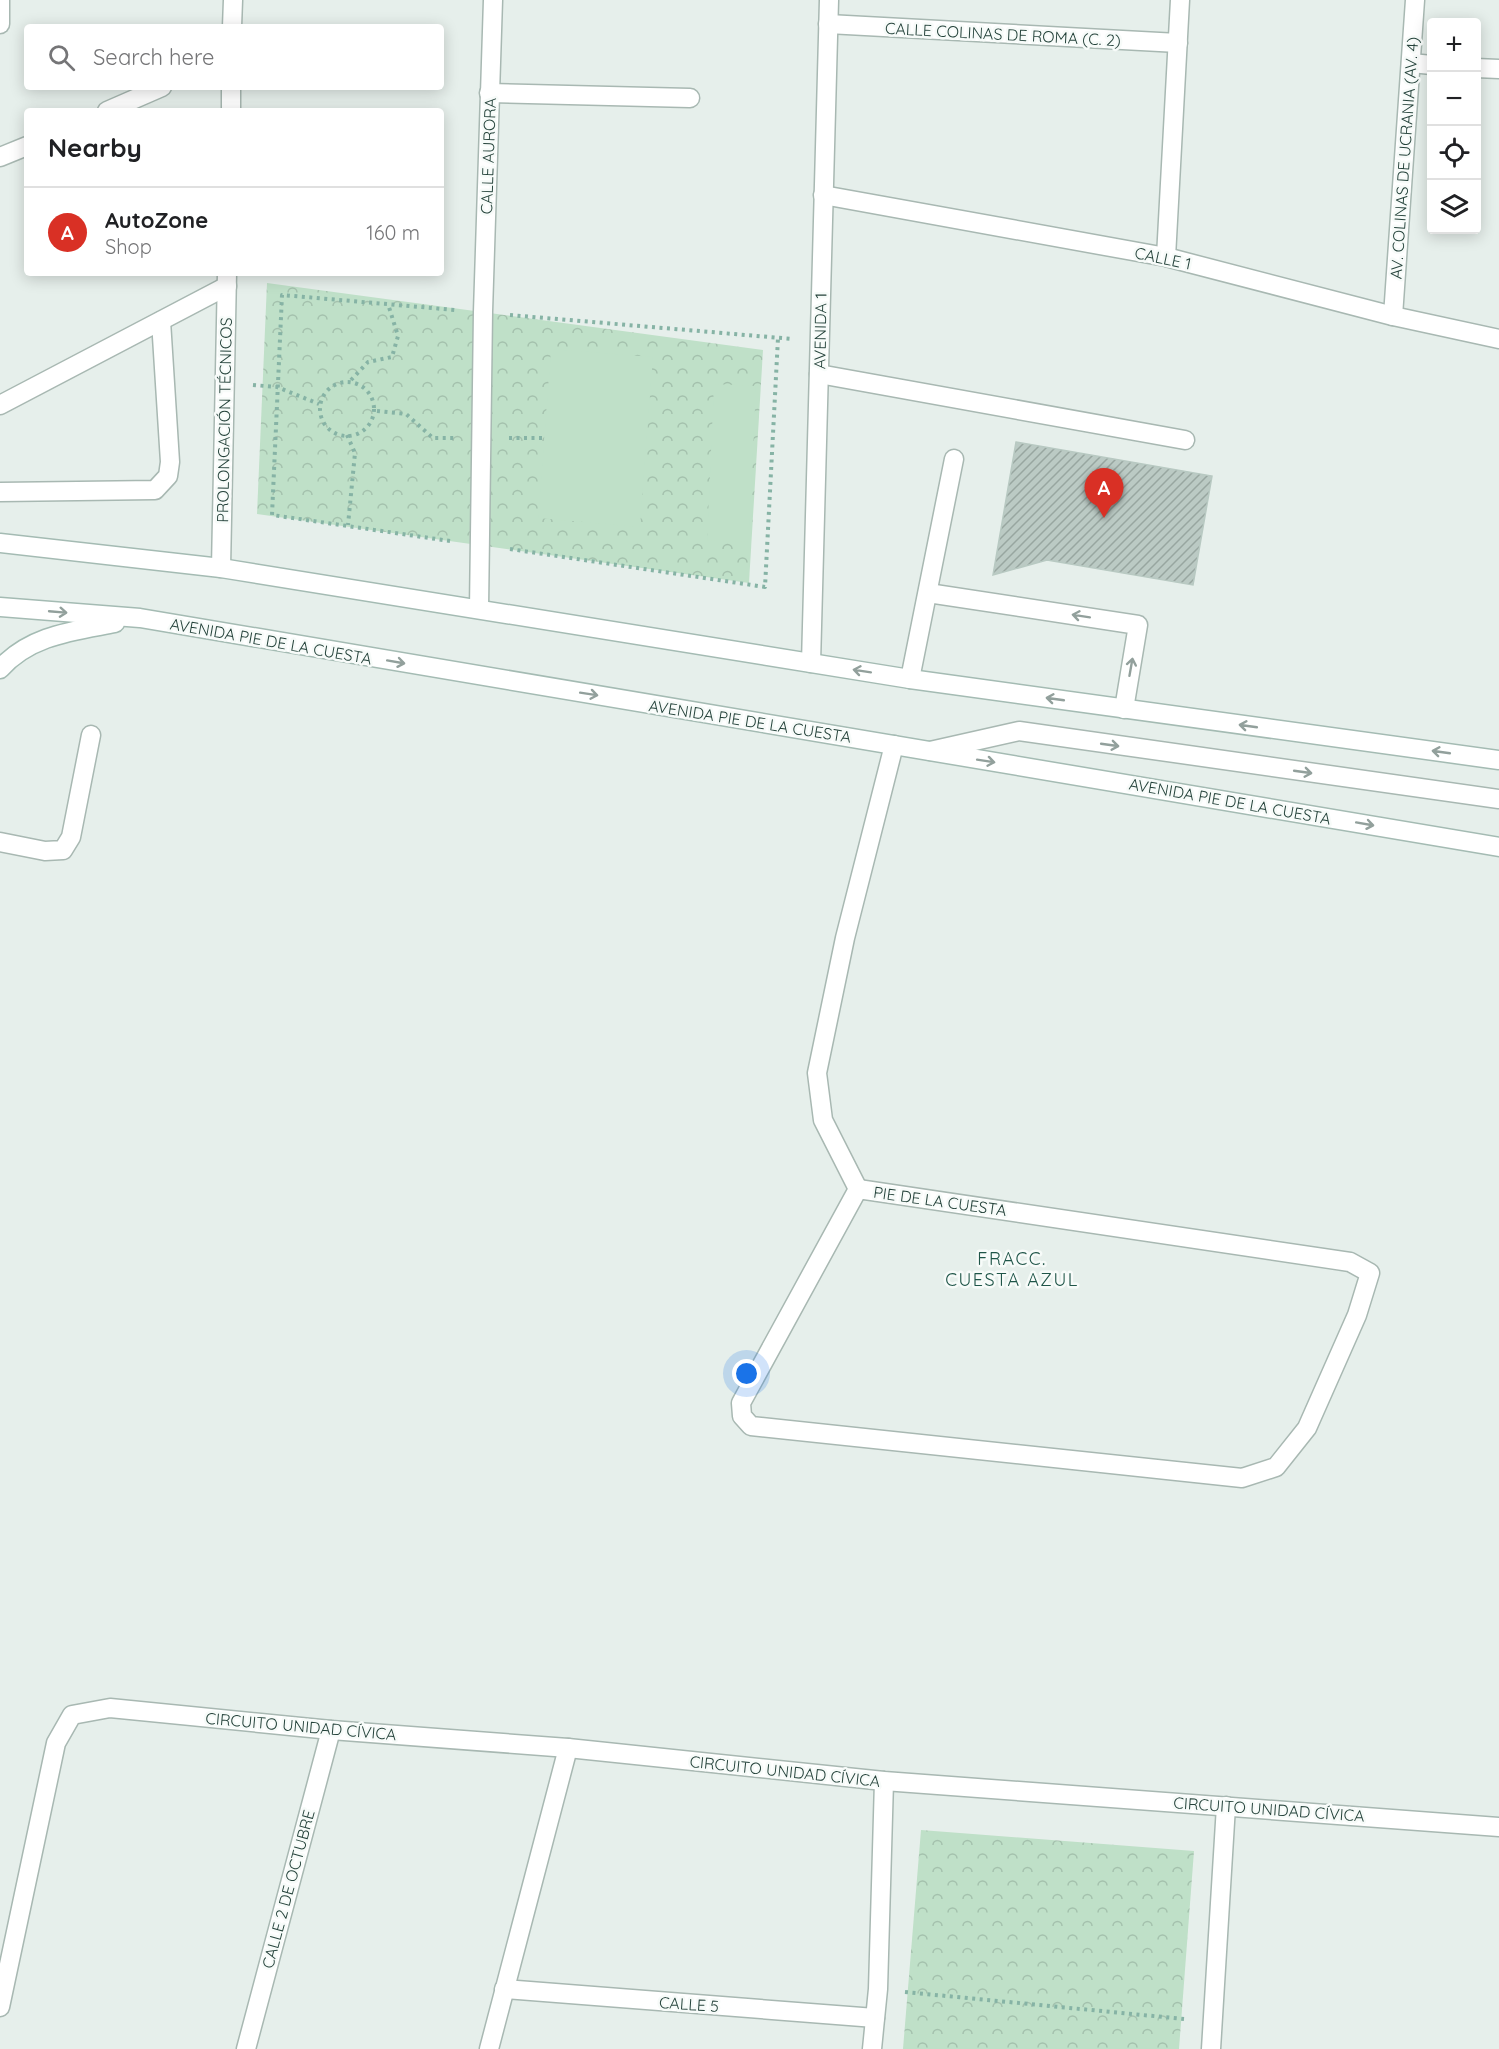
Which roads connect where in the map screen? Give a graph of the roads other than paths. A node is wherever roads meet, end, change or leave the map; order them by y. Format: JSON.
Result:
{"nodes":[{"id":1,"x":0,"y":0,"type":"edge"},
{"id":2,"x":233,"y":0,"type":"edge"},
{"id":3,"x":493,"y":0,"type":"edge"},
{"id":4,"x":829,"y":0,"type":"edge"},
{"id":5,"x":1180,"y":0,"type":"edge"},
{"id":6,"x":1415,"y":0,"type":"edge"},
{"id":7,"x":0,"y":24,"type":"edge"},
{"id":8,"x":232,"y":24,"type":"edge"},
{"id":9,"x":828,"y":24,"type":"junction"},
{"id":10,"x":1178,"y":43,"type":"junction"},
{"id":11,"x":1411,"y":63,"type":"junction"},
{"id":12,"x":1427,"y":65,"type":"edge"},
{"id":13,"x":1481,"y":68,"type":"edge"},
{"id":14,"x":1499,"y":69,"type":"edge"},
{"id":15,"x":155,"y":90,"type":"edge"},
{"id":16,"x":231,"y":90,"type":"edge"},
{"id":17,"x":489,"y":93,"type":"junction"},
{"id":18,"x":690,"y":98,"type":"dead end"},
{"id":19,"x":114,"y":108,"type":"edge"},
{"id":20,"x":231,"y":108,"type":"edge"},
{"id":21,"x":24,"y":147,"type":"edge"},
{"id":22,"x":0,"y":157,"type":"edge"},
{"id":23,"x":824,"y":195,"type":"junction"},
{"id":24,"x":1166,"y":258,"type":"junction"},
{"id":25,"x":227,"y":280,"type":"edge"},
{"id":26,"x":1393,"y":316,"type":"junction"},
{"id":27,"x":161,"y":321,"type":"junction"},
{"id":28,"x":1499,"y":339,"type":"edge"},
{"id":29,"x":819,"y":374,"type":"junction"},
{"id":30,"x":0,"y":405,"type":"edge"},
{"id":31,"x":1185,"y":440,"type":"dead end"},
{"id":32,"x":954,"y":459,"type":"dead end"},
{"id":33,"x":0,"y":492,"type":"edge"},
{"id":34,"x":0,"y":543,"type":"edge"},
{"id":35,"x":221,"y":568,"type":"junction"},
{"id":36,"x":928,"y":593,"type":"junction"},
{"id":37,"x":0,"y":607,"type":"edge"},
{"id":38,"x":479,"y":609,"type":"junction"},
{"id":39,"x":140,"y":618,"type":"junction"},
{"id":40,"x":811,"y":663,"type":"junction"},
{"id":41,"x":0,"y":669,"type":"edge"},
{"id":42,"x":910,"y":679,"type":"junction"},
{"id":43,"x":1124,"y":709,"type":"junction"},
{"id":44,"x":92,"y":735,"type":"dead end"},
{"id":45,"x":894,"y":745,"type":"junction"},
{"id":46,"x":928,"y":751,"type":"junction"},
{"id":47,"x":1499,"y":760,"type":"edge"},
{"id":48,"x":1499,"y":799,"type":"edge"},
{"id":49,"x":0,"y":842,"type":"edge"},
{"id":50,"x":1499,"y":847,"type":"edge"},
{"id":51,"x":858,"y":1189,"type":"junction"},
{"id":52,"x":331,"y":1730,"type":"junction"},
{"id":53,"x":568,"y":1748,"type":"junction"},
{"id":54,"x":884,"y":1781,"type":"junction"},
{"id":55,"x":1226,"y":1806,"type":"junction"},
{"id":56,"x":1499,"y":1827,"type":"edge"},
{"id":57,"x":504,"y":1989,"type":"junction"},
{"id":58,"x":0,"y":2007,"type":"edge"},
{"id":59,"x":875,"y":2018,"type":"junction"},
{"id":60,"x":246,"y":2049,"type":"edge"},
{"id":61,"x":489,"y":2049,"type":"edge"},
{"id":62,"x":872,"y":2049,"type":"edge"},
{"id":63,"x":1217,"y":2049,"type":"edge"}],
"edges":[{"from":1,"to":7,"type":"street"},
{"from":2,"to":8,"type":"street"},
{"from":3,"to":17,"type":"street","name":"CALLE AURORA"},
{"from":4,"to":9,"type":"street","name":"AVENIDA 1"},
{"from":5,"to":10,"type":"street"},
{"from":6,"to":11,"type":"street","name":"AV. COLINAS DE UCRANIA (AV. 4)"},
{"from":9,"to":10,"type":"street","name":"CALLE COLINAS DE ROMA (C. 2)"},
{"from":9,"to":23,"type":"street","name":"AVENIDA 1"},
{"from":10,"to":24,"type":"street"},
{"from":11,"to":12,"type":"street"},
{"from":11,"to":26,"type":"street","name":"AV. COLINAS DE UCRANIA (AV. 4)"},
{"from":13,"to":14,"type":"street"},
{"from":15,"to":19,"type":"street"},
{"from":16,"to":20,"type":"street"},
{"from":17,"to":18,"type":"street"},
{"from":17,"to":38,"type":"street","name":"CALLE AURORA"},
{"from":21,"to":22,"type":"street"},
{"from":23,"to":24,"type":"street","name":"CALLE 1"},
{"from":23,"to":29,"type":"street","name":"AVENIDA 1"},
{"from":24,"to":26,"type":"street","name":"CALLE 1"},
{"from":25,"to":27,"type":"street"},
{"from":25,"to":35,"type":"street","name":"PROLONGACIÓN TÉCNICOS"},
{"from":26,"to":28,"type":"street","name":"CALLE 1"},
{"from":27,"to":30,"type":"street"},
{"from":27,"to":33,"type":"street"},
{"from":29,"to":31,"type":"street"},
{"from":29,"to":40,"type":"street","name":"AVENIDA 1"},
{"from":32,"to":36,"type":"street"},
{"from":34,"to":35,"type":"street"},
{"from":35,"to":38,"type":"street"},
{"from":36,"to":42,"type":"street"},
{"from":43,"to":36,"type":"street","one_way":true},
{"from":37,"to":39,"type":"street","name":"AVENIDA PIE DE LA CUESTA","one_way":true},
{"from":38,"to":40,"type":"street"},
{"from":39,"to":41,"type":"street"},
{"from":39,"to":45,"type":"street","name":"AVENIDA PIE DE LA CUESTA","one_way":true},
{"from":42,"to":40,"type":"street","one_way":true},
{"from":43,"to":42,"type":"street","one_way":true},
{"from":47,"to":43,"type":"street","one_way":true},
{"from":44,"to":49,"type":"street"},
{"from":45,"to":46,"type":"street","name":"AVENIDA PIE DE LA CUESTA"},
{"from":45,"to":51,"type":"street","name":"PIE DE LA CUESTA"},
{"from":46,"to":48,"type":"street","one_way":true},
{"from":46,"to":50,"type":"street","name":"AVENIDA PIE DE LA CUESTA","one_way":true},
{"from":51,"to":51,"type":"street","name":"PIE DE LA CUESTA"},
{"from":52,"to":53,"type":"street","name":"CIRCUITO UNIDAD CÍVICA"},
{"from":52,"to":58,"type":"street","name":"CIRCUITO UNIDAD CÍVICA"},
{"from":52,"to":60,"type":"street","name":"CALLE 2 DE OCTUBRE"},
{"from":53,"to":54,"type":"street","name":"CIRCUITO UNIDAD CÍVICA"},
{"from":53,"to":57,"type":"street"},
{"from":54,"to":55,"type":"street","name":"CIRCUITO UNIDAD CÍVICA"},
{"from":54,"to":59,"type":"street"},
{"from":55,"to":56,"type":"street","name":"CIRCUITO UNIDAD CÍVICA"},
{"from":55,"to":63,"type":"street"},
{"from":57,"to":59,"type":"street","name":"CALLE 5"},
{"from":57,"to":61,"type":"street"},
{"from":59,"to":62,"type":"street"}]}
